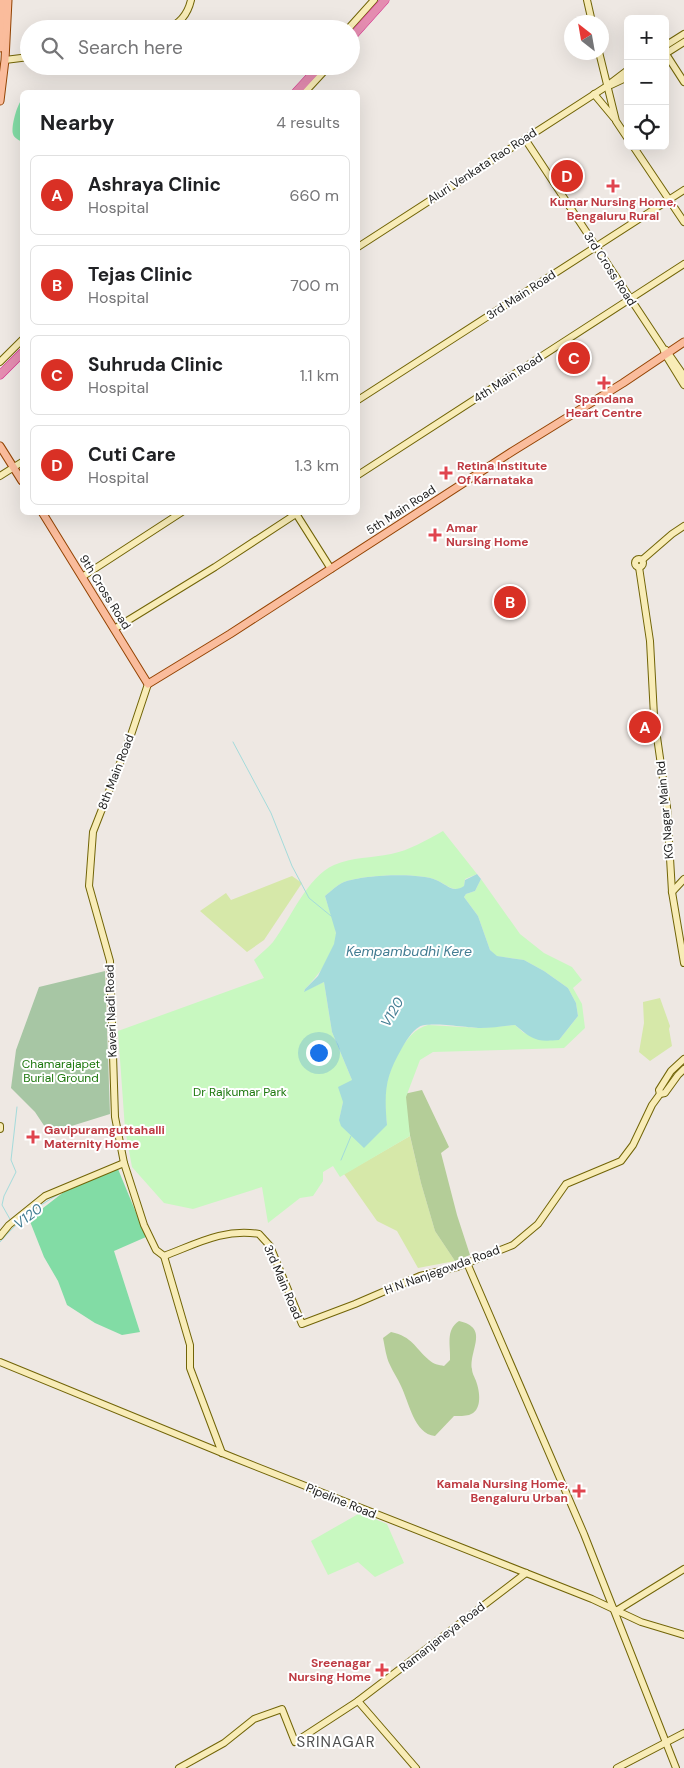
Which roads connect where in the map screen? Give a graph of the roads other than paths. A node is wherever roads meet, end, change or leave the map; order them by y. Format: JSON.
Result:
{"nodes":[{"id":1,"x":3,"y":0,"type":"edge"},
{"id":2,"x":8,"y":0,"type":"edge"},
{"id":3,"x":191,"y":0,"type":"edge"},
{"id":4,"x":374,"y":0,"type":"edge"},
{"id":5,"x":380,"y":0,"type":"edge"},
{"id":6,"x":386,"y":0,"type":"edge"},
{"id":7,"x":587,"y":0,"type":"edge"},
{"id":8,"x":590,"y":15,"type":"edge"},
{"id":9,"x":181,"y":20,"type":"edge"},
{"id":10,"x":356,"y":20,"type":"edge"},
{"id":11,"x":360,"y":21,"type":"edge"},
{"id":12,"x":360,"y":28,"type":"edge"},
{"id":13,"x":360,"y":31,"type":"edge"},
{"id":14,"x":684,"y":34,"type":"edge"},
{"id":15,"x":684,"y":42,"type":"edge"},
{"id":16,"x":669,"y":43,"type":"edge"},
{"id":17,"x":0,"y":48,"type":"edge"},
{"id":18,"x":669,"y":52,"type":"edge"},
{"id":19,"x":20,"y":58,"type":"edge"},
{"id":20,"x":669,"y":59,"type":"edge"},
{"id":21,"x":5,"y":60,"type":"junction"},
{"id":22,"x":602,"y":60,"type":"edge"},
{"id":23,"x":624,"y":73,"type":"edge"},
{"id":24,"x":309,"y":75,"type":"edge"},
{"id":25,"x":311,"y":75,"type":"edge"},
{"id":26,"x":319,"y":75,"type":"edge"},
{"id":27,"x":624,"y":79,"type":"edge"},
{"id":28,"x":684,"y":82,"type":"edge"},
{"id":29,"x":607,"y":86,"type":"junction"},
{"id":30,"x":297,"y":90,"type":"edge"},
{"id":31,"x":297,"y":90,"type":"edge"},
{"id":32,"x":306,"y":90,"type":"edge"},
{"id":33,"x":594,"y":94,"type":"junction"},
{"id":34,"x":0,"y":101,"type":"edge"},
{"id":35,"x":616,"y":120,"type":"junction"},
{"id":36,"x":624,"y":133,"type":"edge"},
{"id":37,"x":525,"y":139,"type":"junction"},
{"id":38,"x":635,"y":150,"type":"edge"},
{"id":39,"x":684,"y":190,"type":"edge"},
{"id":40,"x":669,"y":200,"type":"junction"},
{"id":41,"x":684,"y":222,"type":"edge"},
{"id":42,"x":360,"y":246,"type":"edge"},
{"id":43,"x":596,"y":246,"type":"junction"},
{"id":44,"x":684,"y":264,"type":"edge"},
{"id":45,"x":630,"y":299,"type":"junction"},
{"id":46,"x":20,"y":342,"type":"edge"},
{"id":47,"x":684,"y":342,"type":"edge"},
{"id":48,"x":684,"y":346,"type":"edge"},
{"id":49,"x":20,"y":350,"type":"edge"},
{"id":50,"x":666,"y":354,"type":"junction"},
{"id":51,"x":20,"y":355,"type":"edge"},
{"id":52,"x":20,"y":359,"type":"edge"},
{"id":53,"x":0,"y":362,"type":"edge"},
{"id":54,"x":0,"y":370,"type":"edge"},
{"id":55,"x":0,"y":375,"type":"edge"},
{"id":56,"x":684,"y":376,"type":"edge"},
{"id":57,"x":0,"y":380,"type":"edge"},
{"id":58,"x":684,"y":385,"type":"edge"},
{"id":59,"x":360,"y":399,"type":"edge"},
{"id":60,"x":0,"y":446,"type":"edge"},
{"id":61,"x":20,"y":463,"type":"edge"},
{"id":62,"x":14,"y":467,"type":"junction"},
{"id":63,"x":360,"y":474,"type":"edge"},
{"id":64,"x":0,"y":476,"type":"edge"},
{"id":65,"x":20,"y":478,"type":"edge"},
{"id":66,"x":44,"y":515,"type":"edge"},
{"id":67,"x":177,"y":515,"type":"edge"},
{"id":68,"x":294,"y":515,"type":"edge"},
{"id":69,"x":298,"y":515,"type":"edge"},
{"id":70,"x":684,"y":526,"type":"edge"},
{"id":71,"x":331,"y":569,"type":"junction"},
{"id":72,"x":82,"y":577,"type":"junction"},
{"id":73,"x":114,"y":629,"type":"junction"},
{"id":74,"x":148,"y":684,"type":"junction"},
{"id":75,"x":91,"y":862,"type":"joint"},
{"id":76,"x":684,"y":879,"type":"edge"},
{"id":77,"x":672,"y":892,"type":"junction"},
{"id":78,"x":684,"y":963,"type":"edge"},
{"id":79,"x":684,"y":1060,"type":"edge"},
{"id":80,"x":684,"y":1069,"type":"edge"},
{"id":81,"x":660,"y":1094,"type":"junction"},
{"id":82,"x":124,"y":1163,"type":"junction"},
{"id":83,"x":0,"y":1236,"type":"edge"},
{"id":84,"x":164,"y":1256,"type":"junction"},
{"id":85,"x":467,"y":1263,"type":"junction"},
{"id":86,"x":302,"y":1324,"type":"joint"},
{"id":87,"x":0,"y":1362,"type":"edge"},
{"id":88,"x":222,"y":1453,"type":"junction"},
{"id":89,"x":684,"y":1569,"type":"edge"},
{"id":90,"x":526,"y":1573,"type":"junction"},
{"id":91,"x":616,"y":1611,"type":"junction"},
{"id":92,"x":684,"y":1635,"type":"edge"},
{"id":93,"x":358,"y":1702,"type":"junction"},
{"id":94,"x":684,"y":1733,"type":"edge"},
{"id":95,"x":666,"y":1743,"type":"junction"},
{"id":96,"x":179,"y":1768,"type":"edge"},
{"id":97,"x":416,"y":1768,"type":"edge"},
{"id":98,"x":617,"y":1768,"type":"edge"},
{"id":99,"x":676,"y":1768,"type":"edge"}],
"edges":[{"from":1,"to":17,"type":"main road"},
{"from":2,"to":21,"type":"main road"},
{"from":3,"to":9,"type":"street"},
{"from":4,"to":10,"type":"street"},
{"from":5,"to":11,"type":"highway"},
{"from":6,"to":12,"type":"highway"},
{"from":6,"to":13,"type":"street"},
{"from":7,"to":8,"type":"street"},
{"from":14,"to":16,"type":"street"},
{"from":15,"to":18,"type":"street"},
{"from":19,"to":21,"type":"street"},
{"from":20,"to":28,"type":"street"},
{"from":21,"to":34,"type":"main road"},
{"from":22,"to":29,"type":"street"},
{"from":23,"to":29,"type":"street","name":"Aluri Venkata Rao Road"},
{"from":24,"to":30,"type":"street"},
{"from":25,"to":31,"type":"highway"},
{"from":26,"to":32,"type":"highway"},
{"from":27,"to":29,"type":"street","name":"Aluri Venkata Rao Road"},
{"from":29,"to":33,"type":"street","name":"Aluri Venkata Rao Road"},
{"from":29,"to":35,"type":"street"},
{"from":33,"to":35,"type":"street"},
{"from":33,"to":37,"type":"street","name":"Aluri Venkata Rao Road"},
{"from":35,"to":36,"type":"street"},
{"from":37,"to":42,"type":"street","name":"Aluri Venkata Rao Road"},
{"from":37,"to":43,"type":"street","name":"3rd Cross Road"},
{"from":38,"to":40,"type":"street"},
{"from":39,"to":40,"type":"street","name":"3rd Main Road"},
{"from":40,"to":41,"type":"street"},
{"from":40,"to":43,"type":"street","name":"3rd Main Road"},
{"from":43,"to":45,"type":"street","name":"3rd Cross Road"},
{"from":43,"to":59,"type":"street","name":"3rd Main Road"},
{"from":44,"to":45,"type":"street","name":"4th Main Road"},
{"from":45,"to":50,"type":"street","name":"3rd Cross Road"},
{"from":45,"to":63,"type":"street","name":"4th Main Road"},
{"from":46,"to":53,"type":"street"},
{"from":47,"to":50,"type":"main road"},
{"from":48,"to":50,"type":"main road"},
{"from":49,"to":54,"type":"highway"},
{"from":50,"to":56,"type":"street"},
{"from":50,"to":58,"type":"street"},
{"from":50,"to":71,"type":"main road","name":"5th Main Road"},
{"from":51,"to":55,"type":"highway"},
{"from":52,"to":57,"type":"street"},
{"from":60,"to":62,"type":"main road"},
{"from":61,"to":62,"type":"street"},
{"from":62,"to":64,"type":"street"},
{"from":62,"to":65,"type":"main road"},
{"from":66,"to":72,"type":"main road","name":"9th Cross Road"},
{"from":67,"to":72,"type":"street"},
{"from":68,"to":73,"type":"street"},
{"from":69,"to":71,"type":"street"},
{"from":70,"to":77,"type":"street","name":"KG Nagar Main Rd"},
{"from":71,"to":74,"type":"main road","name":"5th Main Road"},
{"from":72,"to":73,"type":"main road","name":"9th Cross Road"},
{"from":73,"to":74,"type":"main road","name":"9th Cross Road"},
{"from":74,"to":75,"type":"street","name":"8th Main Road"},
{"from":75,"to":82,"type":"street","name":"Kaveri Nadi Road"},
{"from":76,"to":77,"type":"street"},
{"from":77,"to":78,"type":"street","name":"KG Nagar Main Rd"},
{"from":79,"to":81,"type":"street"},
{"from":80,"to":81,"type":"street","name":"H N Nanjegowda Road"},
{"from":81,"to":85,"type":"street","name":"H N Nanjegowda Road"},
{"from":82,"to":83,"type":"street"},
{"from":82,"to":84,"type":"street"},
{"from":84,"to":86,"type":"street","name":"3rd Main Road"},
{"from":84,"to":88,"type":"street"},
{"from":85,"to":86,"type":"street","name":"H N Nanjegowda Road"},
{"from":85,"to":91,"type":"street"},
{"from":87,"to":88,"type":"street","name":"Pipeline Road"},
{"from":88,"to":90,"type":"street","name":"Pipeline Road"},
{"from":89,"to":91,"type":"street"},
{"from":90,"to":91,"type":"street","name":"Pipeline Road"},
{"from":90,"to":93,"type":"street","name":"Ramanjaneya Road"},
{"from":91,"to":92,"type":"street","name":"Pipeline Road"},
{"from":91,"to":95,"type":"street"},
{"from":93,"to":96,"type":"street","name":"Ramanjaneya Road"},
{"from":93,"to":97,"type":"street"},
{"from":94,"to":95,"type":"street"},
{"from":95,"to":98,"type":"street"},
{"from":95,"to":99,"type":"street"}]}
